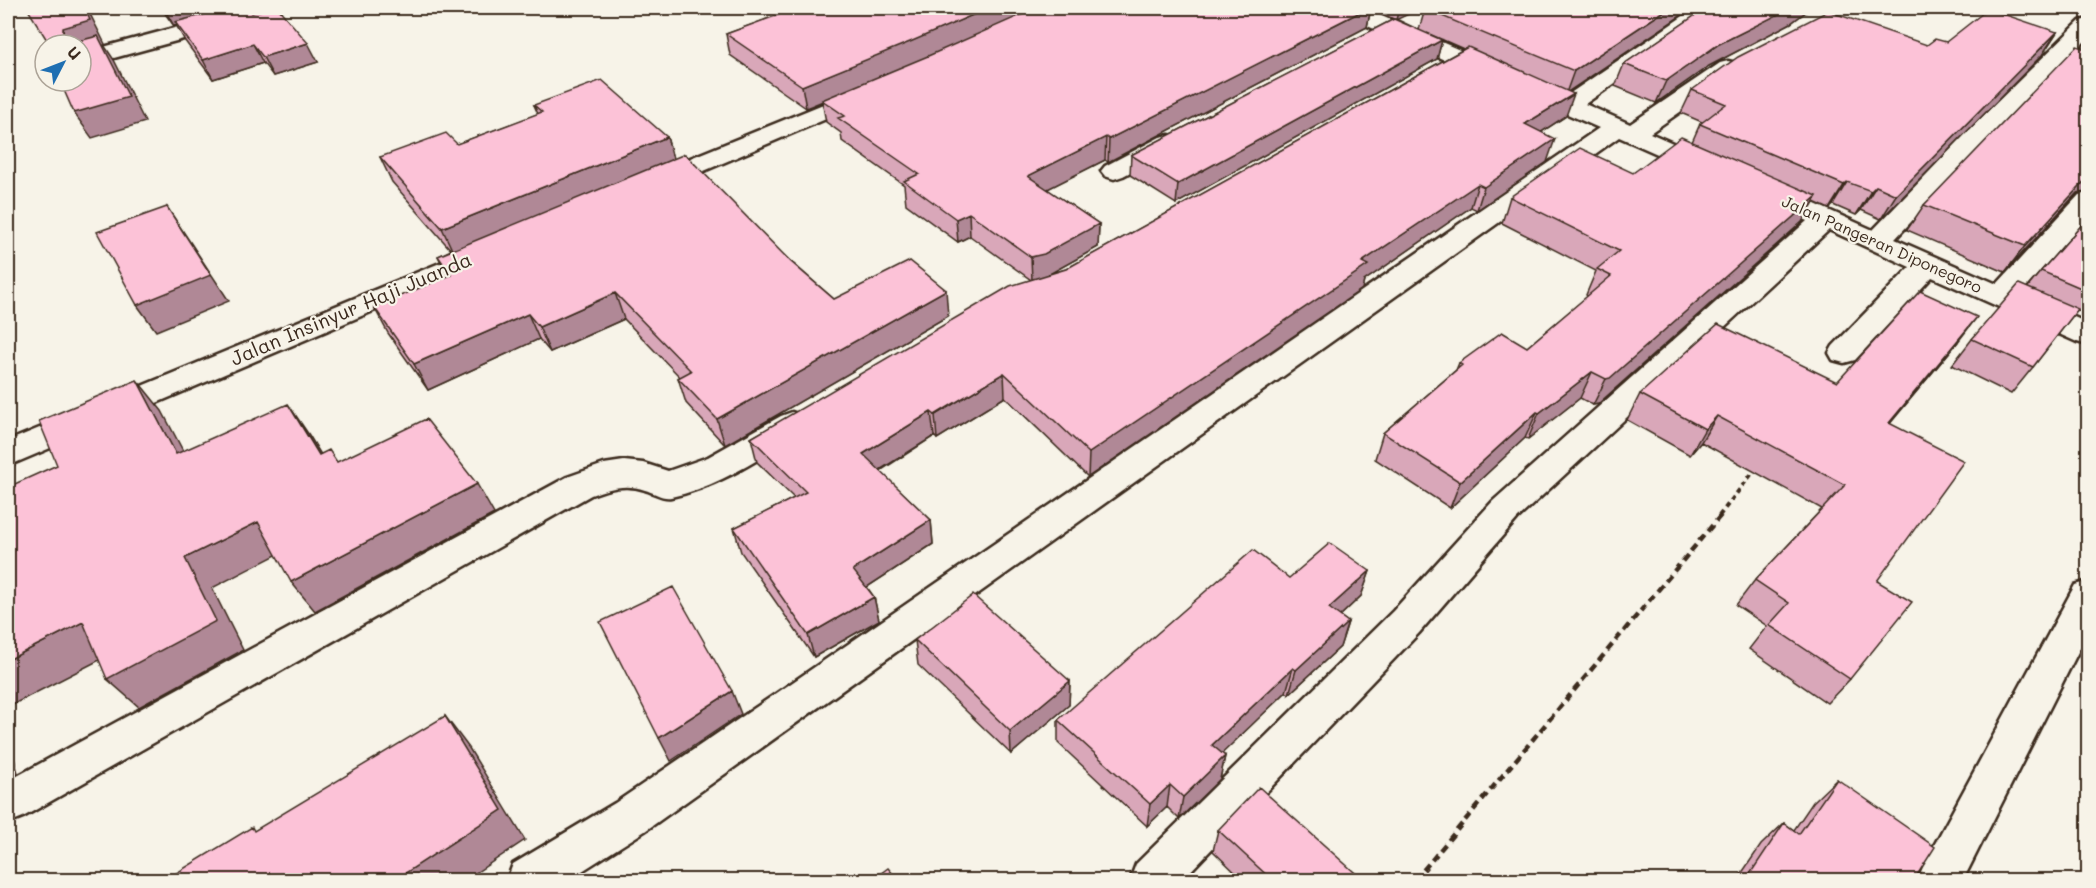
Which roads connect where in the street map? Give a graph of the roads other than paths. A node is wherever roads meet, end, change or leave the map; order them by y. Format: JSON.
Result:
{"nodes":[{"id":1,"x":271,"y":8,"type":"edge"},
{"id":2,"x":1346,"y":8,"type":"edge"},
{"id":3,"x":1708,"y":8,"type":"edge"},
{"id":4,"x":1422,"y":18,"type":"dead end"},
{"id":5,"x":2088,"y":26,"type":"edge"},
{"id":6,"x":1384,"y":32,"type":"junction"},
{"id":7,"x":93,"y":57,"type":"edge"},
{"id":8,"x":1460,"y":58,"type":"junction"},
{"id":9,"x":1748,"y":58,"type":"edge"},
{"id":10,"x":1429,"y":75,"type":"edge"},
{"id":11,"x":888,"y":85,"type":"edge"},
{"id":12,"x":1568,"y":106,"type":"junction"},
{"id":13,"x":1625,"y":131,"type":"junction"},
{"id":14,"x":1188,"y":132,"type":"edge"},
{"id":15,"x":1114,"y":171,"type":"dead end"},
{"id":16,"x":1729,"y":177,"type":"edge"},
{"id":17,"x":634,"y":190,"type":"edge"},
{"id":18,"x":1782,"y":200,"type":"edge"},
{"id":19,"x":2088,"y":201,"type":"edge"},
{"id":20,"x":1825,"y":219,"type":"junction"},
{"id":21,"x":513,"y":241,"type":"edge"},
{"id":22,"x":1877,"y":242,"type":"junction"},
{"id":23,"x":1928,"y":264,"type":"junction"},
{"id":24,"x":2001,"y":297,"type":"junction"},
{"id":25,"x":2088,"y":335,"type":"edge"},
{"id":26,"x":1844,"y":353,"type":"dead end"},
{"id":27,"x":820,"y":407,"type":"edge"},
{"id":28,"x":8,"y":454,"type":"edge"},
{"id":29,"x":2088,"y":596,"type":"edge"},
{"id":30,"x":8,"y":803,"type":"edge"},
{"id":31,"x":529,"y":880,"type":"edge"},
{"id":32,"x":1152,"y":880,"type":"edge"},
{"id":33,"x":1940,"y":880,"type":"edge"}],
"edges":[{"from":1,"to":7,"type":"street"},
{"from":2,"to":6,"type":"street"},
{"from":3,"to":12,"type":"street"},
{"from":4,"to":6,"type":"street"},
{"from":5,"to":22,"type":"street"},
{"from":6,"to":8,"type":"street"},
{"from":8,"to":10,"type":"street"},
{"from":8,"to":12,"type":"street"},
{"from":9,"to":13,"type":"street"},
{"from":11,"to":17,"type":"street"},
{"from":12,"to":13,"type":"street"},
{"from":13,"to":16,"type":"street"},
{"from":13,"to":31,"type":"street"},
{"from":14,"to":15,"type":"street"},
{"from":18,"to":20,"type":"street","name":"Jalan Pangeran Diponegoro"},
{"from":19,"to":24,"type":"street"},
{"from":20,"to":22,"type":"street","name":"Jalan Pangeran Diponegoro"},
{"from":20,"to":32,"type":"street"},
{"from":21,"to":28,"type":"street","name":"Jalan Insinyur Haji Juanda"},
{"from":22,"to":23,"type":"street","name":"Jalan Pangeran Diponegoro"},
{"from":23,"to":24,"type":"street","name":"Jalan Pangeran Diponegoro"},
{"from":23,"to":26,"type":"street"},
{"from":24,"to":25,"type":"street","name":"Jalan Pangeran Diponegoro"},
{"from":27,"to":30,"type":"street"},
{"from":29,"to":33,"type":"street"}]}
